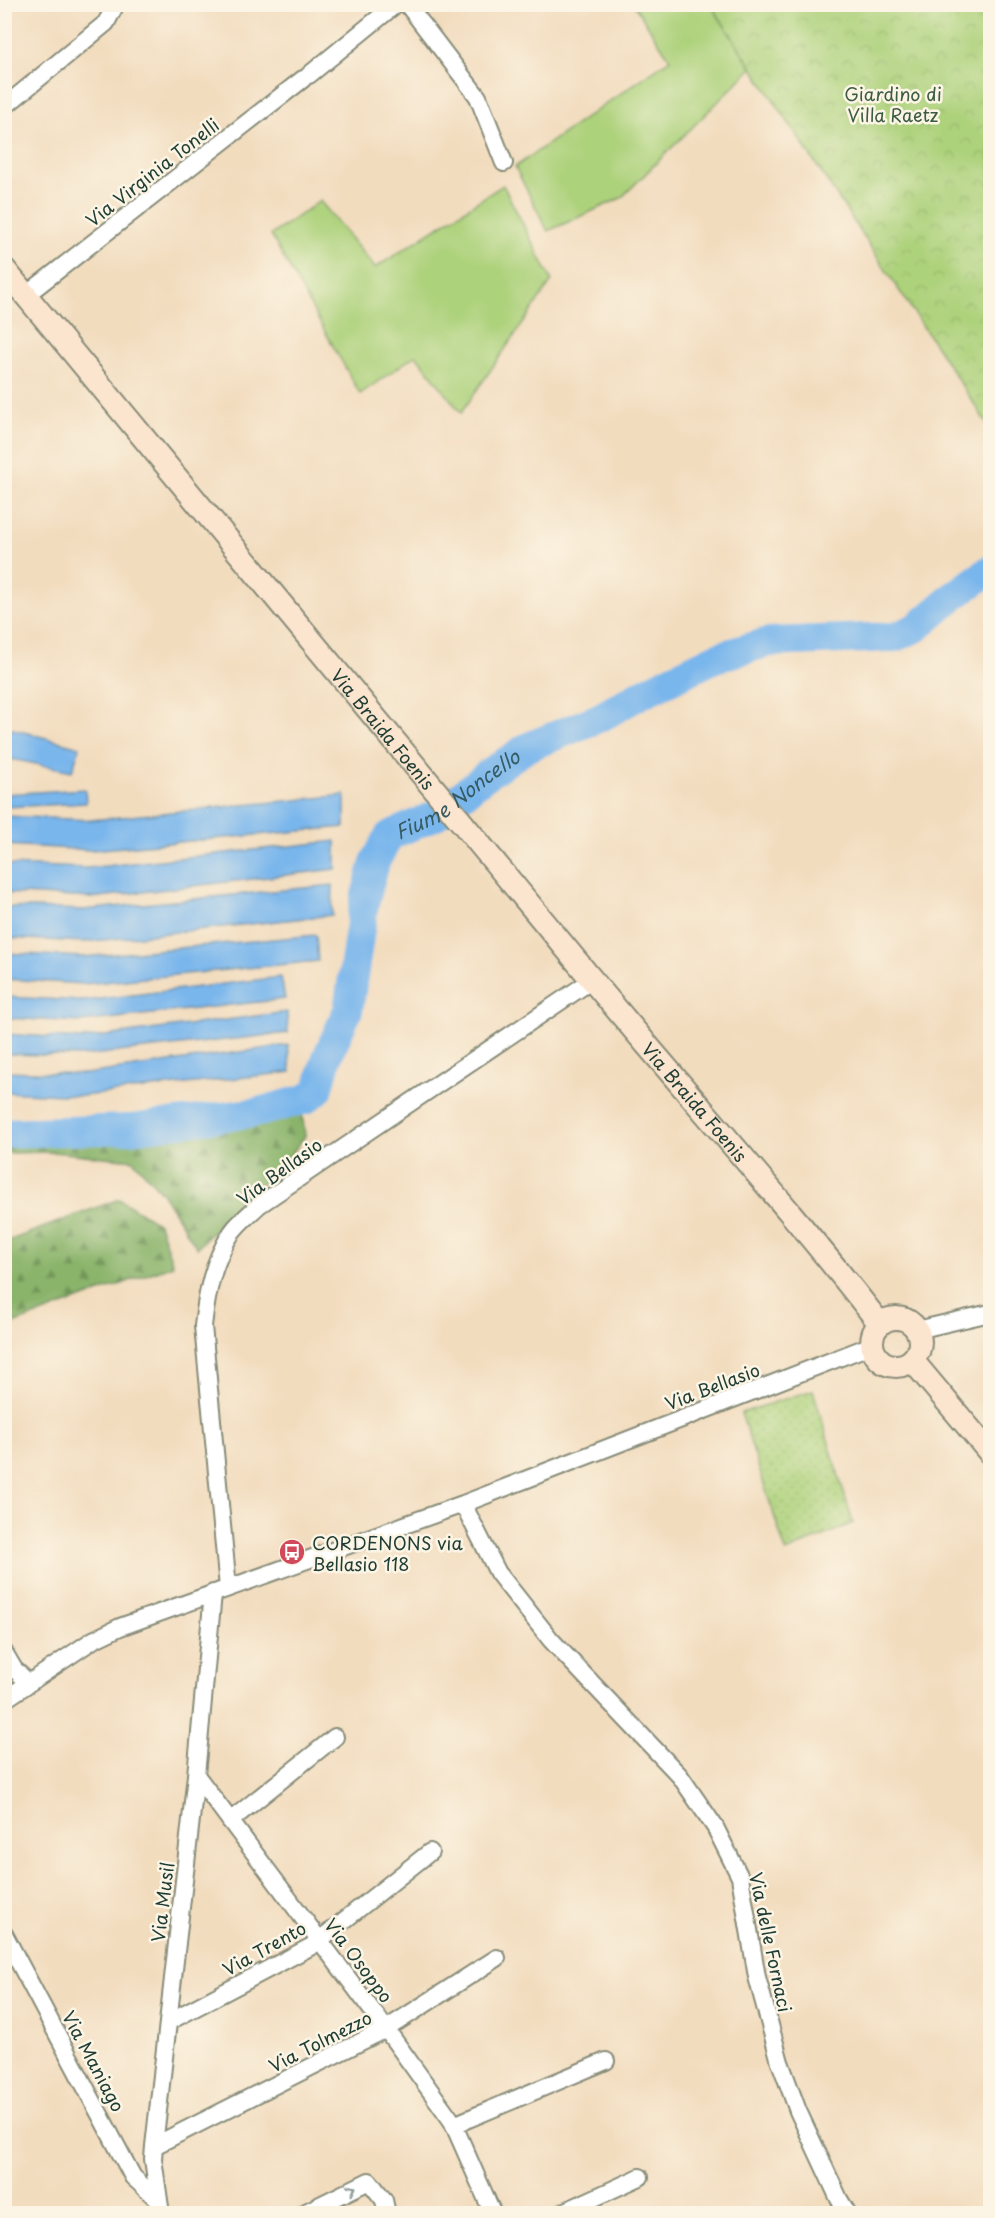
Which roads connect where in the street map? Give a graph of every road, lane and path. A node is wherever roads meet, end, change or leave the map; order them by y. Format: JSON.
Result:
{"nodes":[{"id":1,"x":117,"y":4,"type":"edge"},
{"id":2,"x":396,"y":4,"type":"edge"},
{"id":3,"x":406,"y":4,"type":"edge"},
{"id":4,"x":4,"y":107,"type":"edge"},
{"id":5,"x":504,"y":163,"type":"dead end"},
{"id":6,"x":4,"y":268,"type":"edge"},
{"id":7,"x":26,"y":295,"type":"junction"},
{"id":8,"x":591,"y":980,"type":"junction"},
{"id":9,"x":990,"y":1313,"type":"edge"},
{"id":10,"x":917,"y":1330,"type":"junction"},
{"id":11,"x":876,"y":1334,"type":"junction"},
{"id":12,"x":912,"y":1360,"type":"junction"},
{"id":13,"x":990,"y":1453,"type":"edge"},
{"id":14,"x":462,"y":1504,"type":"junction"},
{"id":15,"x":221,"y":1591,"type":"junction"},
{"id":16,"x":4,"y":1652,"type":"edge"},
{"id":17,"x":29,"y":1683,"type":"junction"},
{"id":18,"x":4,"y":1701,"type":"edge"},
{"id":19,"x":334,"y":1737,"type":"dead end"},
{"id":20,"x":196,"y":1775,"type":"junction"},
{"id":21,"x":230,"y":1821,"type":"junction"},
{"id":22,"x":430,"y":1852,"type":"dead end"},
{"id":23,"x":4,"y":1934,"type":"edge"},
{"id":24,"x":320,"y":1940,"type":"junction"},
{"id":25,"x":497,"y":1958,"type":"dead end"},
{"id":26,"x":168,"y":2022,"type":"junction"},
{"id":27,"x":386,"y":2029,"type":"junction"},
{"id":28,"x":606,"y":2061,"type":"dead end"},
{"id":29,"x":454,"y":2125,"type":"junction"},
{"id":30,"x":154,"y":2146,"type":"junction"},
{"id":31,"x":640,"y":2177,"type":"dead end"},
{"id":32,"x":159,"y":2206,"type":"edge"},
{"id":33,"x":302,"y":2214,"type":"edge"},
{"id":34,"x":387,"y":2214,"type":"edge"},
{"id":35,"x":493,"y":2214,"type":"edge"},
{"id":36,"x":559,"y":2214,"type":"edge"},
{"id":37,"x":849,"y":2214,"type":"edge"}],
"edges":[{"from":1,"to":4,"type":"street"},
{"from":2,"to":7,"type":"street","name":"Via Virginia Tonelli"},
{"from":3,"to":5,"type":"street"},
{"from":6,"to":7,"type":"street","name":"Via Braida Foenis"},
{"from":7,"to":8,"type":"street","name":"Via Braida Foenis"},
{"from":8,"to":11,"type":"street","name":"Via Braida Foenis"},
{"from":8,"to":15,"type":"street","name":"Via Bellasio"},
{"from":9,"to":10,"type":"street"},
{"from":10,"to":11,"type":"street"},
{"from":10,"to":12,"type":"street"},
{"from":11,"to":12,"type":"street"},
{"from":11,"to":14,"type":"street","name":"Via Bellasio"},
{"from":12,"to":13,"type":"street"},
{"from":14,"to":15,"type":"street","name":"Via Bellasio"},
{"from":14,"to":37,"type":"street","name":"Via delle Fornaci"},
{"from":15,"to":17,"type":"street","name":"Via Bellasio"},
{"from":15,"to":20,"type":"street","name":"Via Musil"},
{"from":16,"to":17,"type":"street"},
{"from":17,"to":18,"type":"street","name":"Via Bellasio"},
{"from":19,"to":21,"type":"street"},
{"from":20,"to":21,"type":"street","name":"Via Osoppo"},
{"from":20,"to":26,"type":"street","name":"Via Musil"},
{"from":21,"to":24,"type":"street","name":"Via Osoppo"},
{"from":22,"to":24,"type":"street","name":"Via Trento"},
{"from":23,"to":32,"type":"street","name":"Via Maniago"},
{"from":24,"to":26,"type":"street","name":"Via Trento"},
{"from":24,"to":27,"type":"street","name":"Via Osoppo"},
{"from":25,"to":27,"type":"street","name":"Via Tolmezzo"},
{"from":26,"to":30,"type":"street","name":"Via Musil"},
{"from":27,"to":29,"type":"street","name":"Via Osoppo"},
{"from":27,"to":30,"type":"street","name":"Via Tolmezzo"},
{"from":28,"to":29,"type":"street"},
{"from":29,"to":35,"type":"street","name":"Via Osoppo"},
{"from":30,"to":32,"type":"street","name":"Via Musil"},
{"from":31,"to":36,"type":"street"},
{"from":33,"to":34,"type":"street","one_way":true}]}
